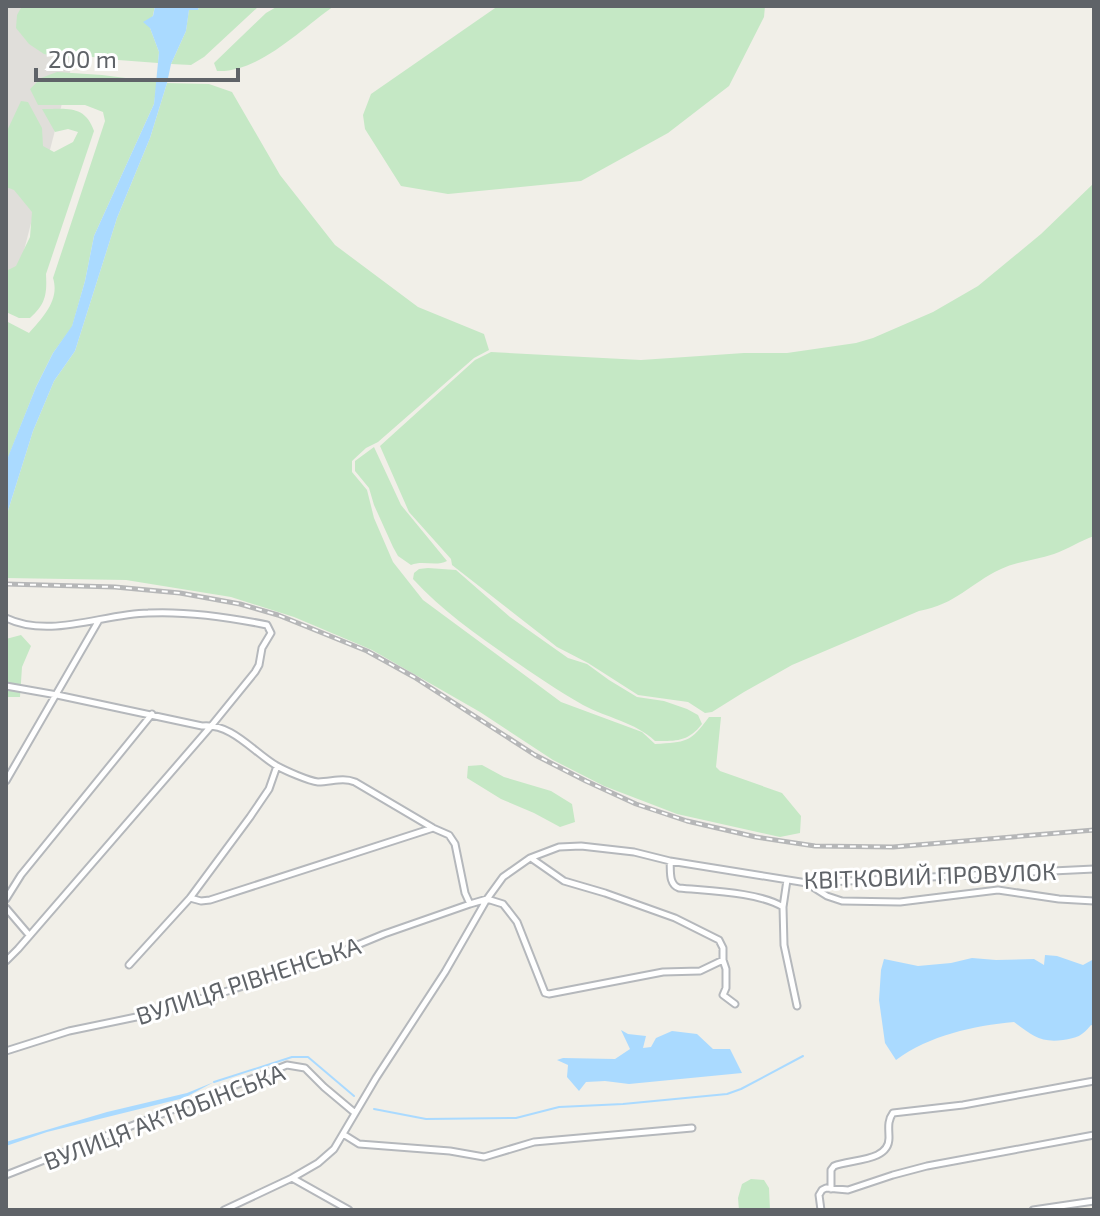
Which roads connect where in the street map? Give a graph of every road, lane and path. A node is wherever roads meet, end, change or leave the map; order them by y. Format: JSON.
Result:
{"nodes":[{"id":1,"x":6,"y":618,"type":"edge"},
{"id":2,"x":99,"y":620,"type":"junction"},
{"id":3,"x":6,"y":686,"type":"edge"},
{"id":4,"x":57,"y":695,"type":"junction"},
{"id":5,"x":152,"y":714,"type":"junction"},
{"id":6,"x":212,"y":725,"type":"junction"},
{"id":7,"x":277,"y":766,"type":"junction"},
{"id":8,"x":6,"y":781,"type":"edge"},
{"id":9,"x":433,"y":828,"type":"junction"},
{"id":10,"x":530,"y":858,"type":"junction"},
{"id":11,"x":670,"y":861,"type":"junction"},
{"id":12,"x":1094,"y":869,"type":"edge"},
{"id":13,"x":787,"y":880,"type":"junction"},
{"id":14,"x":807,"y":883,"type":"junction"},
{"id":15,"x":190,"y":898,"type":"junction"},
{"id":16,"x":6,"y":899,"type":"edge"},
{"id":17,"x":487,"y":899,"type":"junction"},
{"id":18,"x":1094,"y":901,"type":"edge"},
{"id":19,"x":470,"y":904,"type":"junction"},
{"id":20,"x":783,"y":907,"type":"junction"},
{"id":21,"x":6,"y":908,"type":"edge"},
{"id":22,"x":29,"y":935,"type":"junction"},
{"id":23,"x":723,"y":960,"type":"junction"},
{"id":24,"x":6,"y":961,"type":"edge"},
{"id":25,"x":129,"y":965,"type":"dead end"},
{"id":26,"x":735,"y":1004,"type":"dead end"},
{"id":27,"x":797,"y":1006,"type":"dead end"},
{"id":28,"x":6,"y":1051,"type":"edge"},
{"id":29,"x":1094,"y":1081,"type":"edge"},
{"id":30,"x":355,"y":1113,"type":"junction"},
{"id":31,"x":692,"y":1128,"type":"dead end"},
{"id":32,"x":343,"y":1134,"type":"junction"},
{"id":33,"x":1094,"y":1135,"type":"edge"},
{"id":34,"x":6,"y":1175,"type":"edge"},
{"id":35,"x":292,"y":1178,"type":"junction"},
{"id":36,"x":831,"y":1189,"type":"junction"},
{"id":37,"x":1094,"y":1201,"type":"edge"},
{"id":38,"x":224,"y":1210,"type":"edge"},
{"id":39,"x":349,"y":1210,"type":"edge"},
{"id":40,"x":821,"y":1210,"type":"edge"},
{"id":41,"x":1033,"y":1210,"type":"edge"}],
"edges":[{"from":1,"to":2,"type":"street"},
{"from":2,"to":4,"type":"street"},
{"from":2,"to":6,"type":"street"},
{"from":3,"to":4,"type":"street"},
{"from":4,"to":5,"type":"street"},
{"from":4,"to":8,"type":"street"},
{"from":5,"to":6,"type":"street"},
{"from":5,"to":16,"type":"street"},
{"from":6,"to":7,"type":"street"},
{"from":6,"to":22,"type":"street"},
{"from":7,"to":9,"type":"street"},
{"from":7,"to":15,"type":"street"},
{"from":9,"to":15,"type":"street"},
{"from":9,"to":19,"type":"street"},
{"from":10,"to":11,"type":"street","name":"КВІТКОВИЙ ПРОВУЛОК"},
{"from":10,"to":17,"type":"street","name":"КВІТКОВИЙ ПРОВУЛОК"},
{"from":10,"to":23,"type":"street"},
{"from":11,"to":13,"type":"street","name":"КВІТКОВИЙ ПРОВУЛОК"},
{"from":11,"to":20,"type":"street"},
{"from":12,"to":14,"type":"street","name":"КВІТКОВИЙ ПРОВУЛОК"},
{"from":13,"to":14,"type":"street","name":"КВІТКОВИЙ ПРОВУЛОК"},
{"from":13,"to":20,"type":"street"},
{"from":14,"to":18,"type":"street"},
{"from":15,"to":25,"type":"street"},
{"from":17,"to":19,"type":"street","name":"ВУЛИЦЯ РІВНЕНСЬКА"},
{"from":17,"to":23,"type":"street"},
{"from":17,"to":30,"type":"street","name":"КВІТКОВИЙ ПРОВУЛОК"},
{"from":19,"to":28,"type":"street","name":"ВУЛИЦЯ РІВНЕНСЬКА"},
{"from":20,"to":27,"type":"street"},
{"from":21,"to":22,"type":"street"},
{"from":22,"to":24,"type":"street"},
{"from":23,"to":26,"type":"street"},
{"from":29,"to":36,"type":"street"},
{"from":30,"to":32,"type":"street","name":"КВІТКОВИЙ ПРОВУЛОК"},
{"from":30,"to":34,"type":"street","name":"ВУЛИЦЯ АКТЮБІНСЬКА"},
{"from":31,"to":32,"type":"street"},
{"from":32,"to":35,"type":"street","name":"КВІТКОВИЙ ПРОВУЛОК"},
{"from":33,"to":36,"type":"street"},
{"from":35,"to":38,"type":"street","name":"КВІТКОВИЙ ПРОВУЛОК"},
{"from":35,"to":39,"type":"street"},
{"from":36,"to":40,"type":"street"},
{"from":37,"to":41,"type":"street"}]}
